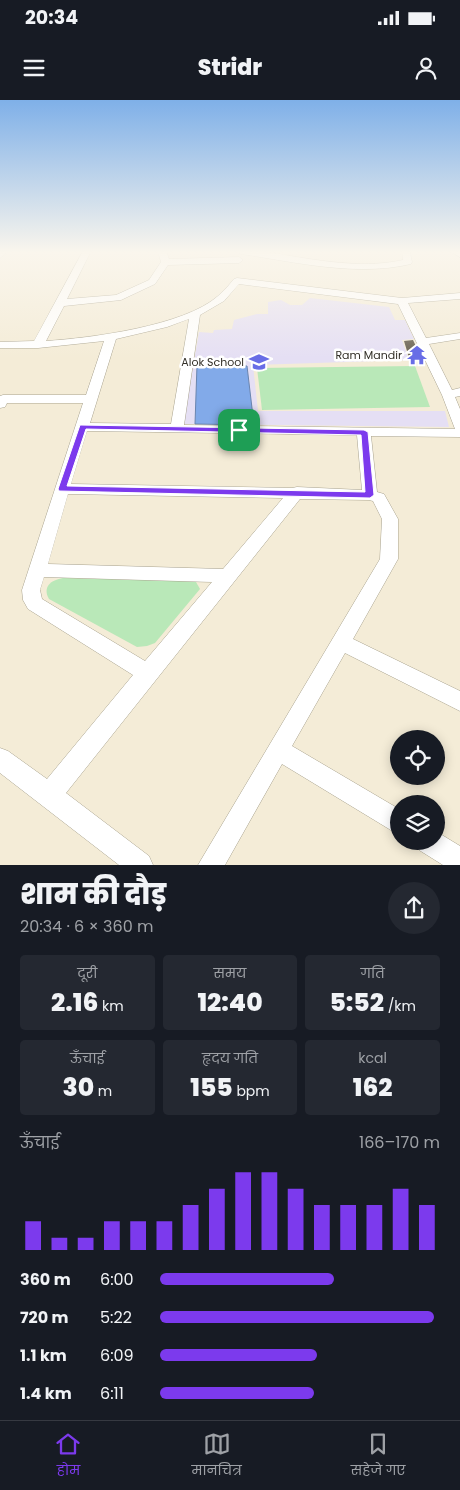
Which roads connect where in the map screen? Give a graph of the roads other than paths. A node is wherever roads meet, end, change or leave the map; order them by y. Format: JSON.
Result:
{"nodes":[{"id":1,"x":68,"y":287,"type":"edge"},
{"id":2,"x":142,"y":287,"type":"edge"},
{"id":3,"x":229,"y":287,"type":"edge"},
{"id":4,"x":339,"y":287,"type":"edge"},
{"id":5,"x":460,"y":296,"type":"edge"},
{"id":6,"x":402,"y":301,"type":"junction"},
{"id":7,"x":60,"y":303,"type":"junction"},
{"id":8,"x":195,"y":313,"type":"junction"},
{"id":9,"x":111,"y":336,"type":"junction"},
{"id":10,"x":460,"y":336,"type":"edge"},
{"id":11,"x":422,"y":342,"type":"junction"},
{"id":12,"x":0,"y":345,"type":"edge"},
{"id":13,"x":38,"y":345,"type":"junction"},
{"id":14,"x":454,"y":394,"type":"edge"},
{"id":15,"x":92,"y":399,"type":"junction"},
{"id":16,"x":1,"y":401,"type":"edge"},
{"id":17,"x":460,"y":426,"type":"edge"},
{"id":18,"x":83,"y":427,"type":"junction"},
{"id":19,"x":177,"y":428,"type":"junction"},
{"id":20,"x":364,"y":432,"type":"junction"},
{"id":21,"x":460,"y":433,"type":"edge"},
{"id":22,"x":62,"y":489,"type":"junction"},
{"id":23,"x":297,"y":492,"type":"junction"},
{"id":24,"x":370,"y":495,"type":"junction"},
{"id":25,"x":36,"y":570,"type":"junction"},
{"id":26,"x":228,"y":576,"type":"junction"},
{"id":27,"x":341,"y":642,"type":"junction"},
{"id":28,"x":148,"y":673,"type":"junction"},
{"id":29,"x":460,"y":701,"type":"edge"},
{"id":30,"x":279,"y":750,"type":"junction"},
{"id":31,"x":0,"y":759,"type":"edge"},
{"id":32,"x":49,"y":795,"type":"junction"},
{"id":33,"x":390,"y":818,"type":"edge"},
{"id":34,"x":442,"y":850,"type":"edge"},
{"id":35,"x":460,"y":861,"type":"edge"},
{"id":36,"x":140,"y":865,"type":"edge"},
{"id":37,"x":210,"y":865,"type":"edge"}],
"edges":[{"from":1,"to":7,"type":"street"},
{"from":2,"to":7,"type":"street"},
{"from":3,"to":8,"type":"street"},
{"from":4,"to":6,"type":"street"},
{"from":5,"to":6,"type":"street"},
{"from":6,"to":11,"type":"street"},
{"from":7,"to":13,"type":"street"},
{"from":8,"to":9,"type":"street"},
{"from":8,"to":19,"type":"street"},
{"from":9,"to":13,"type":"street"},
{"from":9,"to":15,"type":"street"},
{"from":10,"to":11,"type":"street"},
{"from":11,"to":14,"type":"street"},
{"from":12,"to":13,"type":"street"},
{"from":14,"to":17,"type":"street"},
{"from":15,"to":16,"type":"street"},
{"from":15,"to":18,"type":"street"},
{"from":18,"to":19,"type":"street"},
{"from":18,"to":22,"type":"street"},
{"from":19,"to":20,"type":"street"},
{"from":20,"to":21,"type":"street"},
{"from":20,"to":24,"type":"street"},
{"from":22,"to":23,"type":"street"},
{"from":22,"to":25,"type":"street"},
{"from":23,"to":24,"type":"street"},
{"from":23,"to":26,"type":"street"},
{"from":24,"to":27,"type":"street"},
{"from":25,"to":26,"type":"street"},
{"from":25,"to":28,"type":"street"},
{"from":26,"to":28,"type":"street"},
{"from":27,"to":29,"type":"street"},
{"from":27,"to":30,"type":"street"},
{"from":28,"to":32,"type":"street"},
{"from":30,"to":33,"type":"street"},
{"from":30,"to":37,"type":"street"},
{"from":31,"to":32,"type":"street"},
{"from":32,"to":36,"type":"street"},
{"from":34,"to":35,"type":"street"}]}
